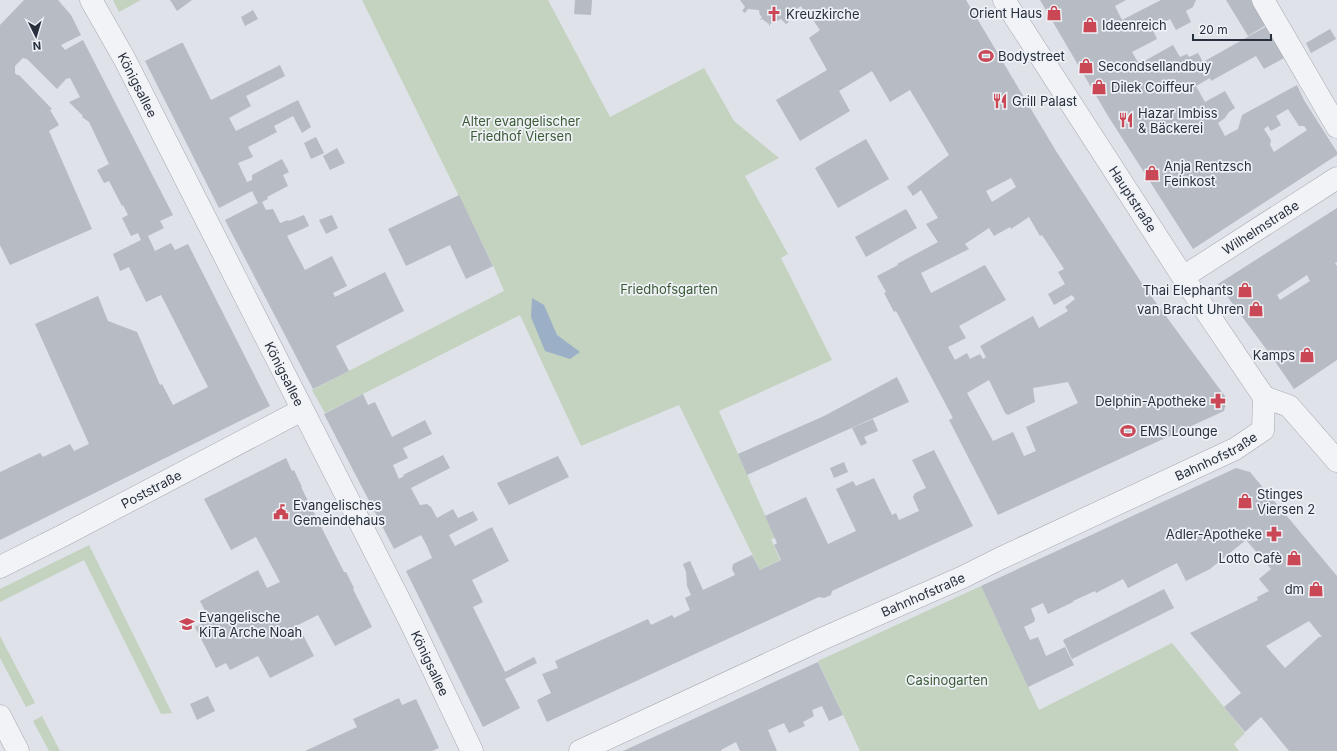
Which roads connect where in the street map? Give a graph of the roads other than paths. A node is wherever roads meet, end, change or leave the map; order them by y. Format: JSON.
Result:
{"nodes":[{"id":1,"x":91,"y":0,"type":"edge"},
{"id":2,"x":1004,"y":0,"type":"edge"},
{"id":3,"x":1263,"y":0,"type":"edge"},
{"id":4,"x":1337,"y":127,"type":"edge"},
{"id":5,"x":1337,"y":178,"type":"edge"},
{"id":6,"x":1183,"y":277,"type":"junction"},
{"id":7,"x":1264,"y":397,"type":"junction"},
{"id":8,"x":302,"y":410,"type":"junction"},
{"id":9,"x":1337,"y":461,"type":"edge"},
{"id":10,"x":0,"y":567,"type":"edge"},
{"id":11,"x":0,"y":716,"type":"edge"},
{"id":12,"x":18,"y":751,"type":"edge"},
{"id":13,"x":472,"y":751,"type":"edge"},
{"id":14,"x":580,"y":751,"type":"edge"}],
"edges":[{"from":1,"to":8,"type":"street","name":"Königsallee"},
{"from":2,"to":6,"type":"street","name":"Hauptstraße"},
{"from":3,"to":4,"type":"street"},
{"from":5,"to":6,"type":"street","name":"Wilhelmstraße"},
{"from":6,"to":7,"type":"street","name":"Hauptstraße"},
{"from":7,"to":9,"type":"street"},
{"from":7,"to":14,"type":"street","name":"Bahnhofstraße"},
{"from":8,"to":10,"type":"street","name":"Poststraße"},
{"from":8,"to":13,"type":"street","name":"Königsallee"},
{"from":11,"to":12,"type":"street"}]}
